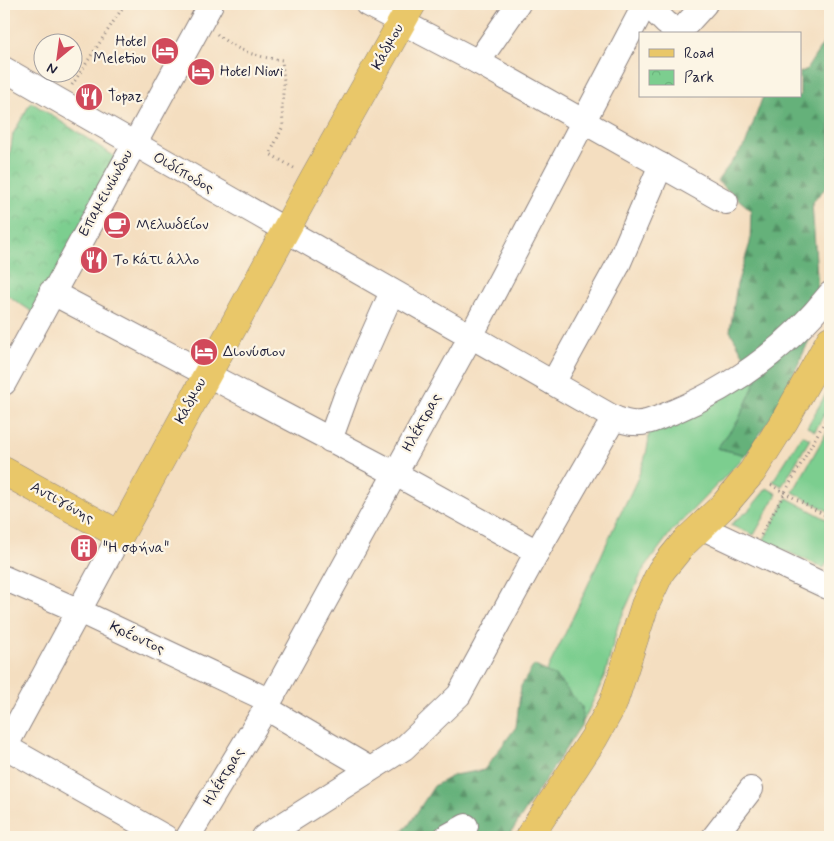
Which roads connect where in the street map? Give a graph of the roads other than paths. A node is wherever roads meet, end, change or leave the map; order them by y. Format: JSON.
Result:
{"nodes":[{"id":1,"x":367,"y":4,"type":"edge"},
{"id":2,"x":518,"y":4,"type":"edge"},
{"id":3,"x":646,"y":4,"type":"edge"},
{"id":4,"x":705,"y":4,"type":"edge"},
{"id":5,"x":205,"y":13,"type":"edge"},
{"id":6,"x":407,"y":13,"type":"edge"},
{"id":7,"x":478,"y":62,"type":"junction"},
{"id":8,"x":4,"y":70,"type":"edge"},
{"id":9,"x":582,"y":121,"type":"junction"},
{"id":10,"x":133,"y":144,"type":"junction"},
{"id":11,"x":661,"y":166,"type":"junction"},
{"id":12,"x":726,"y":202,"type":"dead end"},
{"id":13,"x":284,"y":232,"type":"junction"},
{"id":14,"x":51,"y":292,"type":"junction"},
{"id":15,"x":392,"y":292,"type":"junction"},
{"id":16,"x":830,"y":294,"type":"edge"},
{"id":17,"x":471,"y":336,"type":"junction"},
{"id":18,"x":830,"y":340,"type":"edge"},
{"id":19,"x":206,"y":373,"type":"junction"},
{"id":20,"x":4,"y":382,"type":"edge"},
{"id":21,"x":553,"y":383,"type":"junction"},
{"id":22,"x":614,"y":418,"type":"junction"},
{"id":23,"x":330,"y":440,"type":"junction"},
{"id":24,"x":4,"y":471,"type":"edge"},
{"id":25,"x":394,"y":473,"type":"junction"},
{"id":26,"x":701,"y":527,"type":"junction"},
{"id":27,"x":120,"y":534,"type":"junction"},
{"id":28,"x":537,"y":552,"type":"junction"},
{"id":29,"x":4,"y":578,"type":"edge"},
{"id":30,"x":830,"y":588,"type":"edge"},
{"id":31,"x":77,"y":610,"type":"junction"},
{"id":32,"x":268,"y":704,"type":"junction"},
{"id":33,"x":4,"y":747,"type":"edge"},
{"id":34,"x":370,"y":769,"type":"junction"},
{"id":35,"x":751,"y":789,"type":"dead end"},
{"id":36,"x":165,"y":837,"type":"edge"},
{"id":37,"x":188,"y":837,"type":"edge"},
{"id":38,"x":264,"y":837,"type":"edge"},
{"id":39,"x":529,"y":837,"type":"edge"},
{"id":40,"x":714,"y":837,"type":"edge"}],
"edges":[{"from":1,"to":6,"type":"street"},
{"from":2,"to":7,"type":"street"},
{"from":3,"to":4,"type":"street"},
{"from":3,"to":9,"type":"street","name":"Ηλέκτρας"},
{"from":5,"to":10,"type":"street","name":"Επαμεινώνδου"},
{"from":6,"to":7,"type":"street"},
{"from":6,"to":13,"type":"main road","name":"Κάδμου"},
{"from":7,"to":9,"type":"street"},
{"from":8,"to":10,"type":"street","name":"Οιδίποδος"},
{"from":9,"to":11,"type":"street"},
{"from":9,"to":17,"type":"street","name":"Ηλέκτρας"},
{"from":10,"to":13,"type":"street","name":"Οιδίποδος"},
{"from":10,"to":14,"type":"street","name":"Επαμεινώνδου"},
{"from":11,"to":12,"type":"street"},
{"from":11,"to":21,"type":"street"},
{"from":13,"to":15,"type":"street","name":"Οιδίποδος"},
{"from":13,"to":19,"type":"main road","name":"Κάδμου"},
{"from":14,"to":19,"type":"street"},
{"from":14,"to":20,"type":"street","name":"Επαμεινώνδου"},
{"from":15,"to":17,"type":"street","name":"Οιδίποδος"},
{"from":15,"to":23,"type":"street"},
{"from":16,"to":22,"type":"street","name":"Οιδίποδος"},
{"from":17,"to":21,"type":"street","name":"Οιδίποδος"},
{"from":17,"to":25,"type":"street","name":"Ηλέκτρας"},
{"from":18,"to":26,"type":"main road"},
{"from":19,"to":23,"type":"street"},
{"from":19,"to":27,"type":"main road","name":"Κάδμου"},
{"from":21,"to":22,"type":"street","name":"Οιδίποδος"},
{"from":22,"to":28,"type":"street"},
{"from":23,"to":25,"type":"street"},
{"from":24,"to":27,"type":"main road","name":"Αντιγόνης"},
{"from":25,"to":28,"type":"street"},
{"from":25,"to":32,"type":"street","name":"Ηλέκτρας"},
{"from":26,"to":30,"type":"street"},
{"from":26,"to":39,"type":"main road"},
{"from":27,"to":31,"type":"street","name":"Κάδμου"},
{"from":28,"to":34,"type":"street"},
{"from":29,"to":31,"type":"street","name":"Κρέοντος"},
{"from":31,"to":32,"type":"street","name":"Κρέοντος"},
{"from":31,"to":33,"type":"street","name":"Κάδμου"},
{"from":32,"to":34,"type":"street","name":"Κρέοντος"},
{"from":32,"to":37,"type":"street","name":"Ηλέκτρας"},
{"from":33,"to":36,"type":"street"},
{"from":34,"to":38,"type":"street"},
{"from":35,"to":40,"type":"street"}]}
